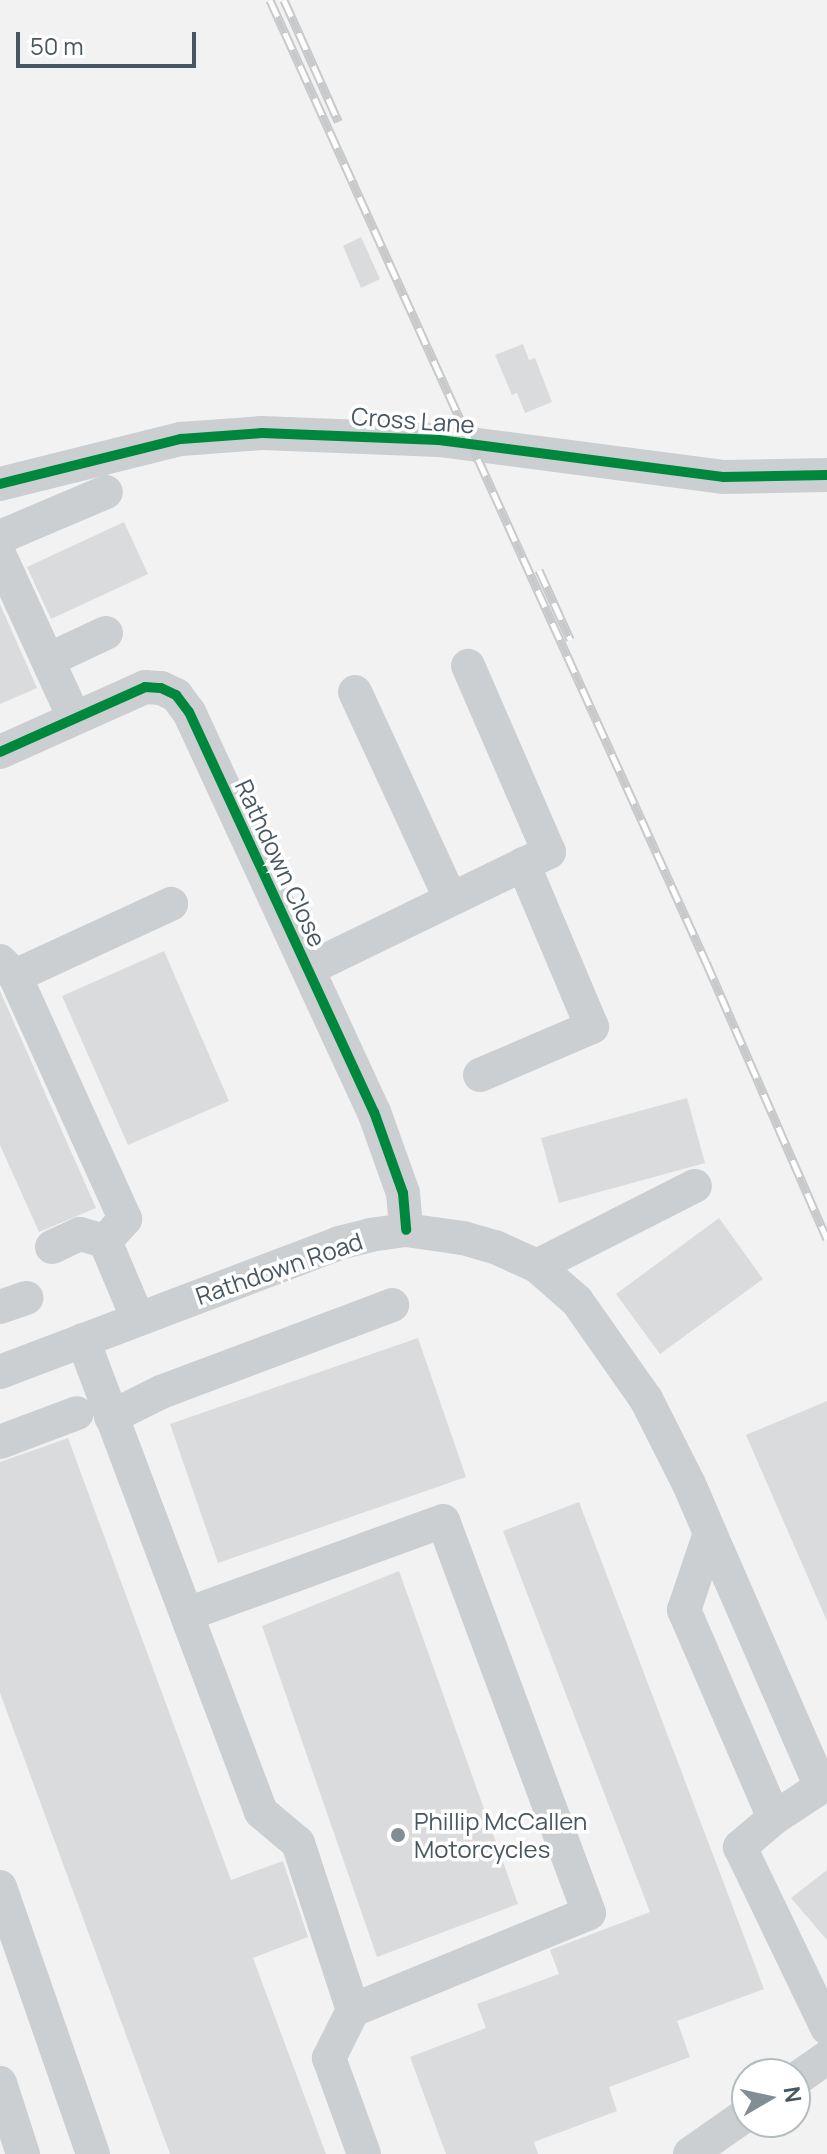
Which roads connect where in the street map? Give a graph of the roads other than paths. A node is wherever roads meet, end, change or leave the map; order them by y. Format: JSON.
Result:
{"nodes":[{"id":1,"x":827,"y":475,"type":"edge"},
{"id":2,"x":0,"y":484,"type":"edge"},
{"id":3,"x":106,"y":492,"type":"dead end"},
{"id":4,"x":0,"y":537,"type":"edge"},
{"id":5,"x":0,"y":556,"type":"edge"},
{"id":6,"x":106,"y":633,"type":"dead end"},
{"id":7,"x":48,"y":660,"type":"junction"},
{"id":8,"x":468,"y":666,"type":"dead end"},
{"id":9,"x":355,"y":692,"type":"dead end"},
{"id":10,"x":74,"y":718,"type":"junction"},
{"id":11,"x":0,"y":752,"type":"edge"},
{"id":12,"x":523,"y":864,"type":"junction"},
{"id":13,"x":450,"y":898,"type":"junction"},
{"id":14,"x":171,"y":904,"type":"dead end"},
{"id":15,"x":7,"y":968,"type":"edge"},
{"id":16,"x":308,"y":969,"type":"junction"},
{"id":17,"x":480,"y":1075,"type":"dead end"},
{"id":18,"x":695,"y":1186,"type":"dead end"},
{"id":19,"x":406,"y":1230,"type":"junction"},
{"id":20,"x":105,"y":1241,"type":"junction"},
{"id":21,"x":52,"y":1247,"type":"dead end"},
{"id":22,"x":537,"y":1266,"type":"junction"},
{"id":23,"x":392,"y":1305,"type":"dead end"},
{"id":24,"x":138,"y":1319,"type":"junction"},
{"id":25,"x":83,"y":1340,"type":"junction"},
{"id":26,"x":0,"y":1372,"type":"edge"},
{"id":27,"x":77,"y":1413,"type":"dead end"},
{"id":28,"x":111,"y":1417,"type":"junction"},
{"id":29,"x":0,"y":1442,"type":"edge"},
{"id":30,"x":710,"y":1533,"type":"junction"},
{"id":31,"x":187,"y":1614,"type":"junction"},
{"id":32,"x":774,"y":1818,"type":"junction"},
{"id":33,"x":0,"y":1887,"type":"edge"},
{"id":34,"x":353,"y":2010,"type":"junction"},
{"id":35,"x":827,"y":2028,"type":"edge"},
{"id":36,"x":0,"y":2083,"type":"edge"},
{"id":37,"x":731,"y":2125,"type":"edge"},
{"id":38,"x":23,"y":2154,"type":"edge"},
{"id":39,"x":93,"y":2154,"type":"edge"},
{"id":40,"x":364,"y":2154,"type":"edge"},
{"id":41,"x":690,"y":2154,"type":"edge"}],
"edges":[{"from":1,"to":2,"type":"street","name":"Cross Lane"},
{"from":3,"to":4,"type":"street"},
{"from":5,"to":7,"type":"street"},
{"from":6,"to":7,"type":"street"},
{"from":7,"to":10,"type":"street"},
{"from":8,"to":12,"type":"street"},
{"from":9,"to":13,"type":"street"},
{"from":10,"to":11,"type":"street","name":"Rathdown Close"},
{"from":10,"to":16,"type":"street","name":"Rathdown Close"},
{"from":12,"to":13,"type":"street"},
{"from":12,"to":17,"type":"street"},
{"from":13,"to":16,"type":"street"},
{"from":14,"to":15,"type":"street"},
{"from":15,"to":20,"type":"street"},
{"from":16,"to":19,"type":"street","name":"Rathdown Close"},
{"from":18,"to":22,"type":"street"},
{"from":19,"to":22,"type":"street","name":"Rathdown Road"},
{"from":19,"to":24,"type":"street","name":"Rathdown Road"},
{"from":20,"to":21,"type":"street"},
{"from":20,"to":24,"type":"street"},
{"from":22,"to":30,"type":"street","name":"Rathdown Road"},
{"from":23,"to":28,"type":"street"},
{"from":24,"to":25,"type":"street","name":"Rathdown Road"},
{"from":25,"to":26,"type":"street","name":"Rathdown Road"},
{"from":25,"to":28,"type":"street"},
{"from":27,"to":29,"type":"street"},
{"from":28,"to":31,"type":"street"},
{"from":30,"to":32,"type":"street"},
{"from":30,"to":32,"type":"street","name":"Rathdown Road"},
{"from":31,"to":34,"type":"street"},
{"from":31,"to":34,"type":"street"},
{"from":32,"to":35,"type":"street"},
{"from":33,"to":39,"type":"street"},
{"from":34,"to":40,"type":"street"},
{"from":36,"to":38,"type":"street"},
{"from":37,"to":41,"type":"street"}]}
